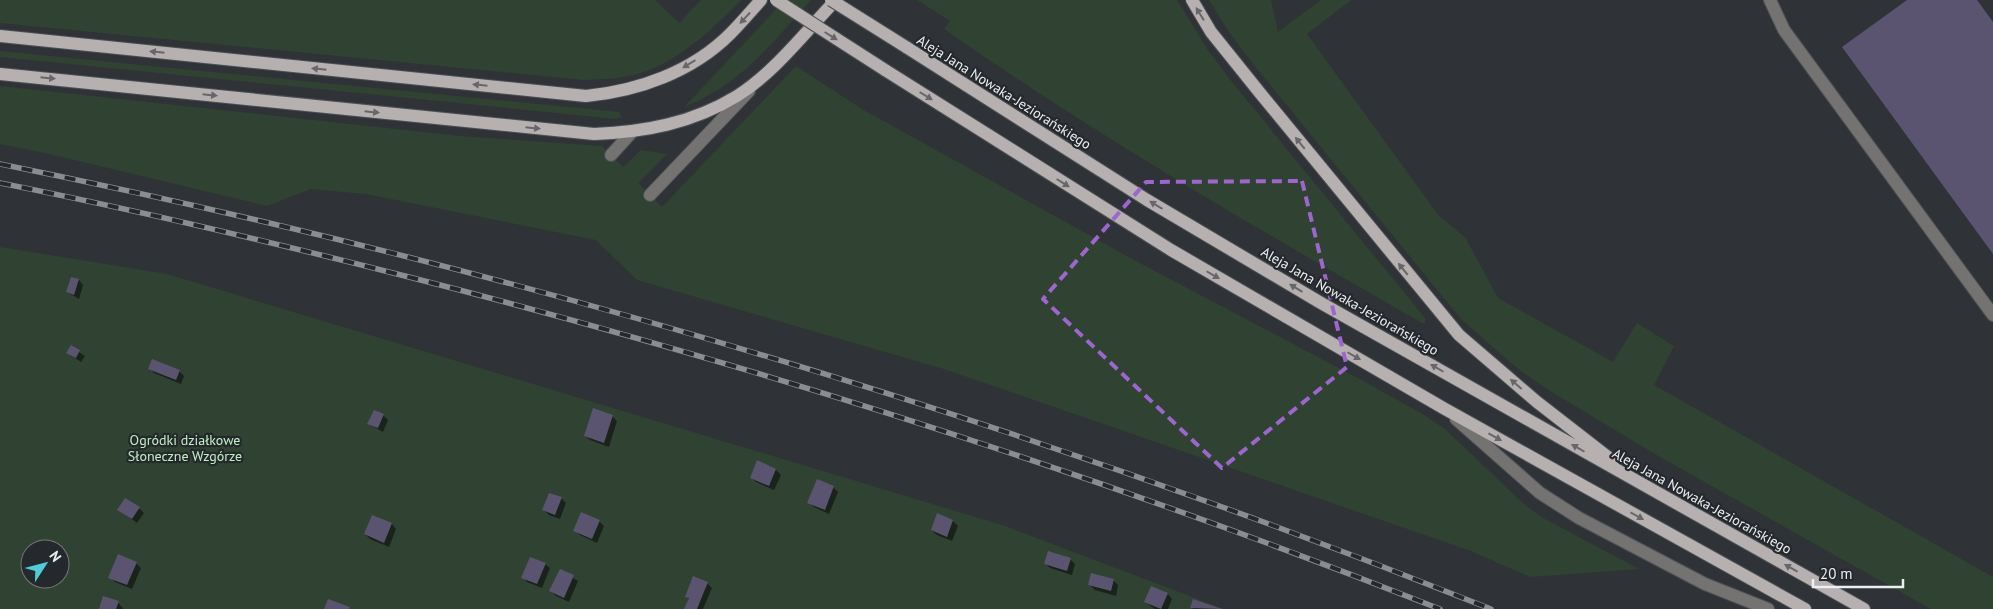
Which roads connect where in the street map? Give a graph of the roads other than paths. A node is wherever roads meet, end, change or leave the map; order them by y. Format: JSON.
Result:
{"nodes":[{"id":1,"x":762,"y":0,"type":"edge"},
{"id":2,"x":776,"y":0,"type":"edge"},
{"id":3,"x":831,"y":0,"type":"edge"},
{"id":4,"x":836,"y":0,"type":"edge"},
{"id":5,"x":1192,"y":0,"type":"edge"},
{"id":6,"x":1770,"y":0,"type":"edge"},
{"id":7,"x":0,"y":36,"type":"edge"},
{"id":8,"x":768,"y":71,"type":"junction"},
{"id":9,"x":0,"y":74,"type":"edge"},
{"id":10,"x":631,"y":133,"type":"junction"},
{"id":11,"x":611,"y":155,"type":"dead end"},
{"id":12,"x":650,"y":195,"type":"dead end"},
{"id":13,"x":1993,"y":315,"type":"edge"},
{"id":14,"x":1445,"y":409,"type":"junction"},
{"id":15,"x":1651,"y":490,"type":"junction"},
{"id":16,"x":1768,"y":609,"type":"edge"},
{"id":17,"x":1805,"y":609,"type":"edge"},
{"id":18,"x":1864,"y":609,"type":"edge"}],
"edges":[{"from":1,"to":7,"type":"main road","one_way":true},
{"from":2,"to":14,"type":"main road","one_way":true,"bridge":true},
{"from":15,"to":3,"type":"main road","name":"Aleja Jana Nowaka-Jeziorańskiego","one_way":true,"bridge":true},
{"from":4,"to":8,"type":"main road"},
{"from":15,"to":5,"type":"main road","one_way":true},
{"from":6,"to":13,"type":"lane"},
{"from":8,"to":10,"type":"main road"},
{"from":8,"to":12,"type":"lane"},
{"from":9,"to":10,"type":"main road","one_way":true},
{"from":10,"to":11,"type":"lane"},
{"from":14,"to":16,"type":"lane"},
{"from":14,"to":17,"type":"main road","one_way":true},
{"from":18,"to":15,"type":"main road","name":"Aleja Jana Nowaka-Jeziorańskiego","one_way":true}]}
